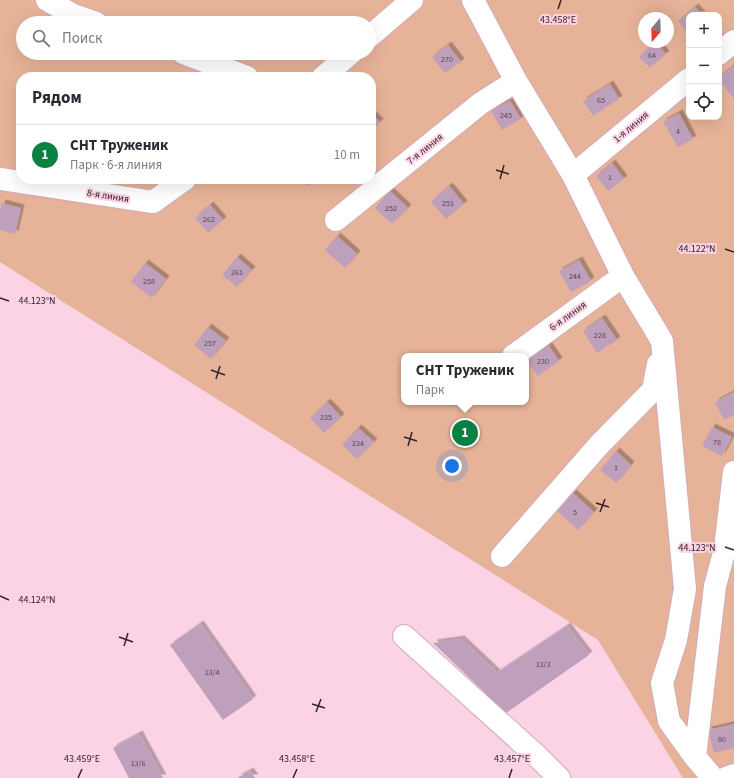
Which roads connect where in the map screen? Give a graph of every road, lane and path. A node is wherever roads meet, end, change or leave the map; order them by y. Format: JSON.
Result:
{"nodes":[{"id":1,"x":47,"y":0,"type":"edge"},
{"id":2,"x":412,"y":0,"type":"edge"},
{"id":3,"x":473,"y":0,"type":"edge"},
{"id":4,"x":76,"y":16,"type":"edge"},
{"id":5,"x":376,"y":31,"type":"edge"},
{"id":6,"x":734,"y":41,"type":"edge"},
{"id":7,"x":722,"y":51,"type":"edge"},
{"id":8,"x":202,"y":60,"type":"edge"},
{"id":9,"x":343,"y":60,"type":"edge"},
{"id":10,"x":234,"y":72,"type":"edge"},
{"id":11,"x":329,"y":72,"type":"edge"},
{"id":12,"x":686,"y":81,"type":"edge"},
{"id":13,"x":516,"y":82,"type":"junction"},
{"id":14,"x":573,"y":175,"type":"junction"},
{"id":15,"x":0,"y":179,"type":"edge"},
{"id":16,"x":16,"y":181,"type":"edge"},
{"id":17,"x":33,"y":184,"type":"edge"},
{"id":18,"x":179,"y":184,"type":"edge"},
{"id":19,"x":336,"y":220,"type":"dead end"},
{"id":20,"x":623,"y":276,"type":"junction"},
{"id":21,"x":662,"y":341,"type":"junction"},
{"id":22,"x":517,"y":353,"type":"edge"},
{"id":23,"x":734,"y":472,"type":"edge"},
{"id":24,"x":729,"y":547,"type":"edge"},
{"id":25,"x":502,"y":556,"type":"dead end"},
{"id":26,"x":404,"y":636,"type":"dead end"},
{"id":27,"x":695,"y":757,"type":"junction"},
{"id":28,"x":734,"y":775,"type":"edge"},
{"id":29,"x":559,"y":778,"type":"edge"},
{"id":30,"x":713,"y":778,"type":"edge"},
{"id":31,"x":726,"y":778,"type":"edge"}],
"edges":[{"from":1,"to":4,"type":"street"},
{"from":2,"to":5,"type":"street"},
{"from":3,"to":13,"type":"street"},
{"from":6,"to":7,"type":"street"},
{"from":8,"to":10,"type":"street"},
{"from":9,"to":11,"type":"street"},
{"from":12,"to":14,"type":"street","name":"1-я линия"},
{"from":13,"to":14,"type":"street"},
{"from":13,"to":19,"type":"street","name":"7-я линия"},
{"from":14,"to":20,"type":"street"},
{"from":15,"to":16,"type":"street","name":"8-я линия"},
{"from":17,"to":18,"type":"street","name":"8-я линия"},
{"from":20,"to":21,"type":"street"},
{"from":20,"to":22,"type":"street","name":"6-я линия"},
{"from":21,"to":25,"type":"street"},
{"from":21,"to":27,"type":"street"},
{"from":23,"to":24,"type":"street"},
{"from":24,"to":27,"type":"street"},
{"from":26,"to":29,"type":"street"},
{"from":27,"to":30,"type":"street"},
{"from":28,"to":31,"type":"street"}]}
